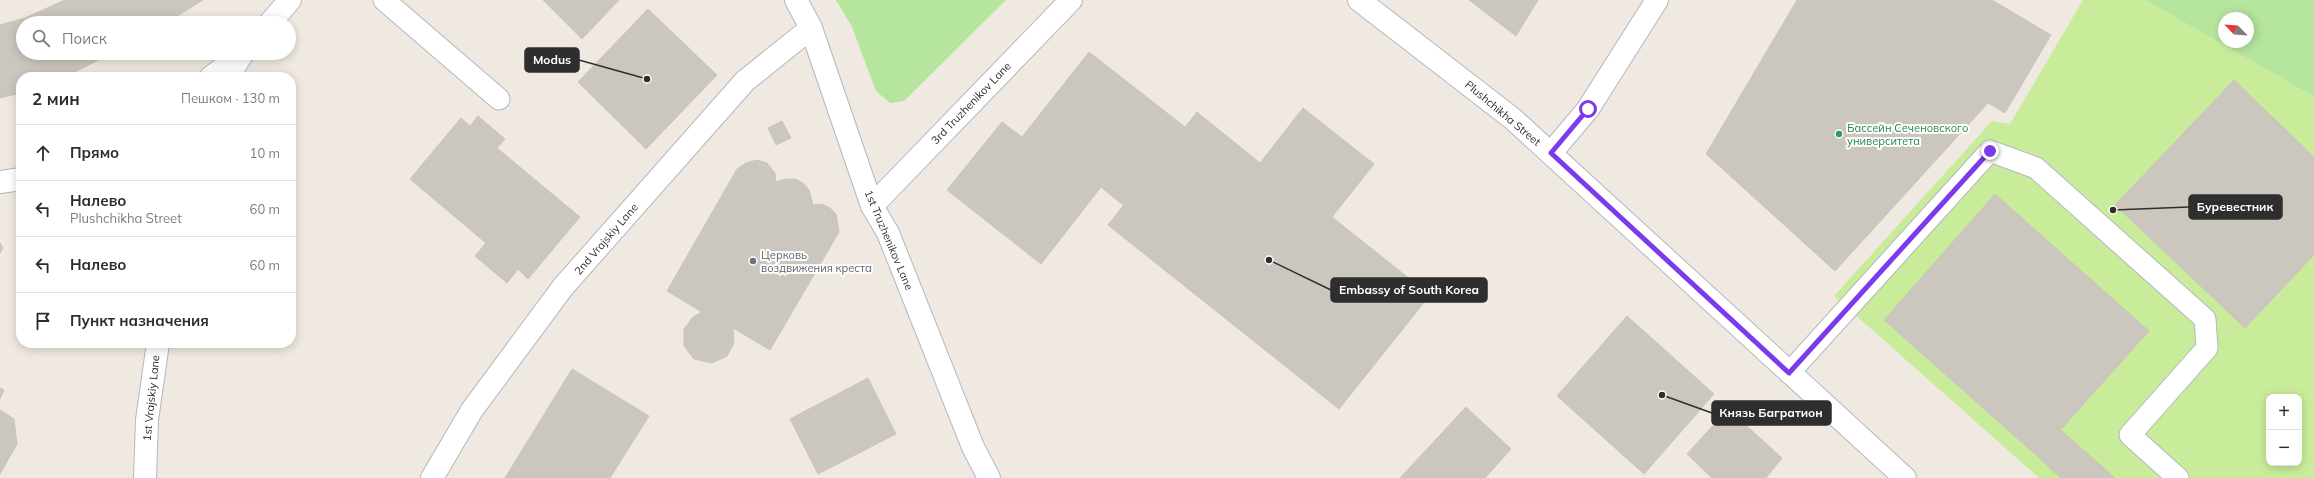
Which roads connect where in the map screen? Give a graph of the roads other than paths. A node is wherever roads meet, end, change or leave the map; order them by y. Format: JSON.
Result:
{"nodes":[{"id":1,"x":290,"y":0,"type":"edge"},
{"id":2,"x":384,"y":0,"type":"edge"},
{"id":3,"x":796,"y":0,"type":"edge"},
{"id":4,"x":1071,"y":0,"type":"edge"},
{"id":5,"x":1359,"y":0,"type":"edge"},
{"id":6,"x":1657,"y":0,"type":"edge"},
{"id":7,"x":276,"y":16,"type":"edge"},
{"id":8,"x":811,"y":28,"type":"junction"},
{"id":9,"x":233,"y":60,"type":"edge"},
{"id":10,"x":238,"y":60,"type":"edge"},
{"id":11,"x":218,"y":72,"type":"edge"},
{"id":12,"x":231,"y":72,"type":"edge"},
{"id":13,"x":499,"y":99,"type":"dead end"},
{"id":14,"x":1551,"y":153,"type":"junction"},
{"id":15,"x":16,"y":180,"type":"edge"},
{"id":16,"x":0,"y":182,"type":"edge"},
{"id":17,"x":872,"y":206,"type":"junction"},
{"id":18,"x":157,"y":348,"type":"edge"},
{"id":19,"x":1789,"y":373,"type":"junction"},
{"id":20,"x":145,"y":478,"type":"edge"},
{"id":21,"x":432,"y":478,"type":"edge"},
{"id":22,"x":989,"y":478,"type":"edge"},
{"id":23,"x":1905,"y":478,"type":"edge"},
{"id":24,"x":2178,"y":478,"type":"edge"}],
"edges":[{"from":1,"to":7,"type":"street"},
{"from":2,"to":13,"type":"lane"},
{"from":3,"to":8,"type":"street","name":"1st Truzhenikov Lane"},
{"from":4,"to":17,"type":"street","name":"3rd Truzhenikov Lane"},
{"from":5,"to":14,"type":"street","name":"Plushchikha Street"},
{"from":6,"to":14,"type":"street"},
{"from":8,"to":17,"type":"street","name":"1st Truzhenikov Lane"},
{"from":8,"to":21,"type":"street","name":"2nd Vrajskiy Lane"},
{"from":9,"to":11,"type":"street"},
{"from":10,"to":12,"type":"street"},
{"from":14,"to":19,"type":"street","name":"Plushchikha Street"},
{"from":15,"to":16,"type":"street"},
{"from":17,"to":22,"type":"street","name":"1st Truzhenikov Lane"},
{"from":18,"to":20,"type":"street","name":"1st Vrajskiy Lane"},
{"from":19,"to":23,"type":"street","name":"Plushchikha Street"},
{"from":19,"to":24,"type":"lane"}]}
